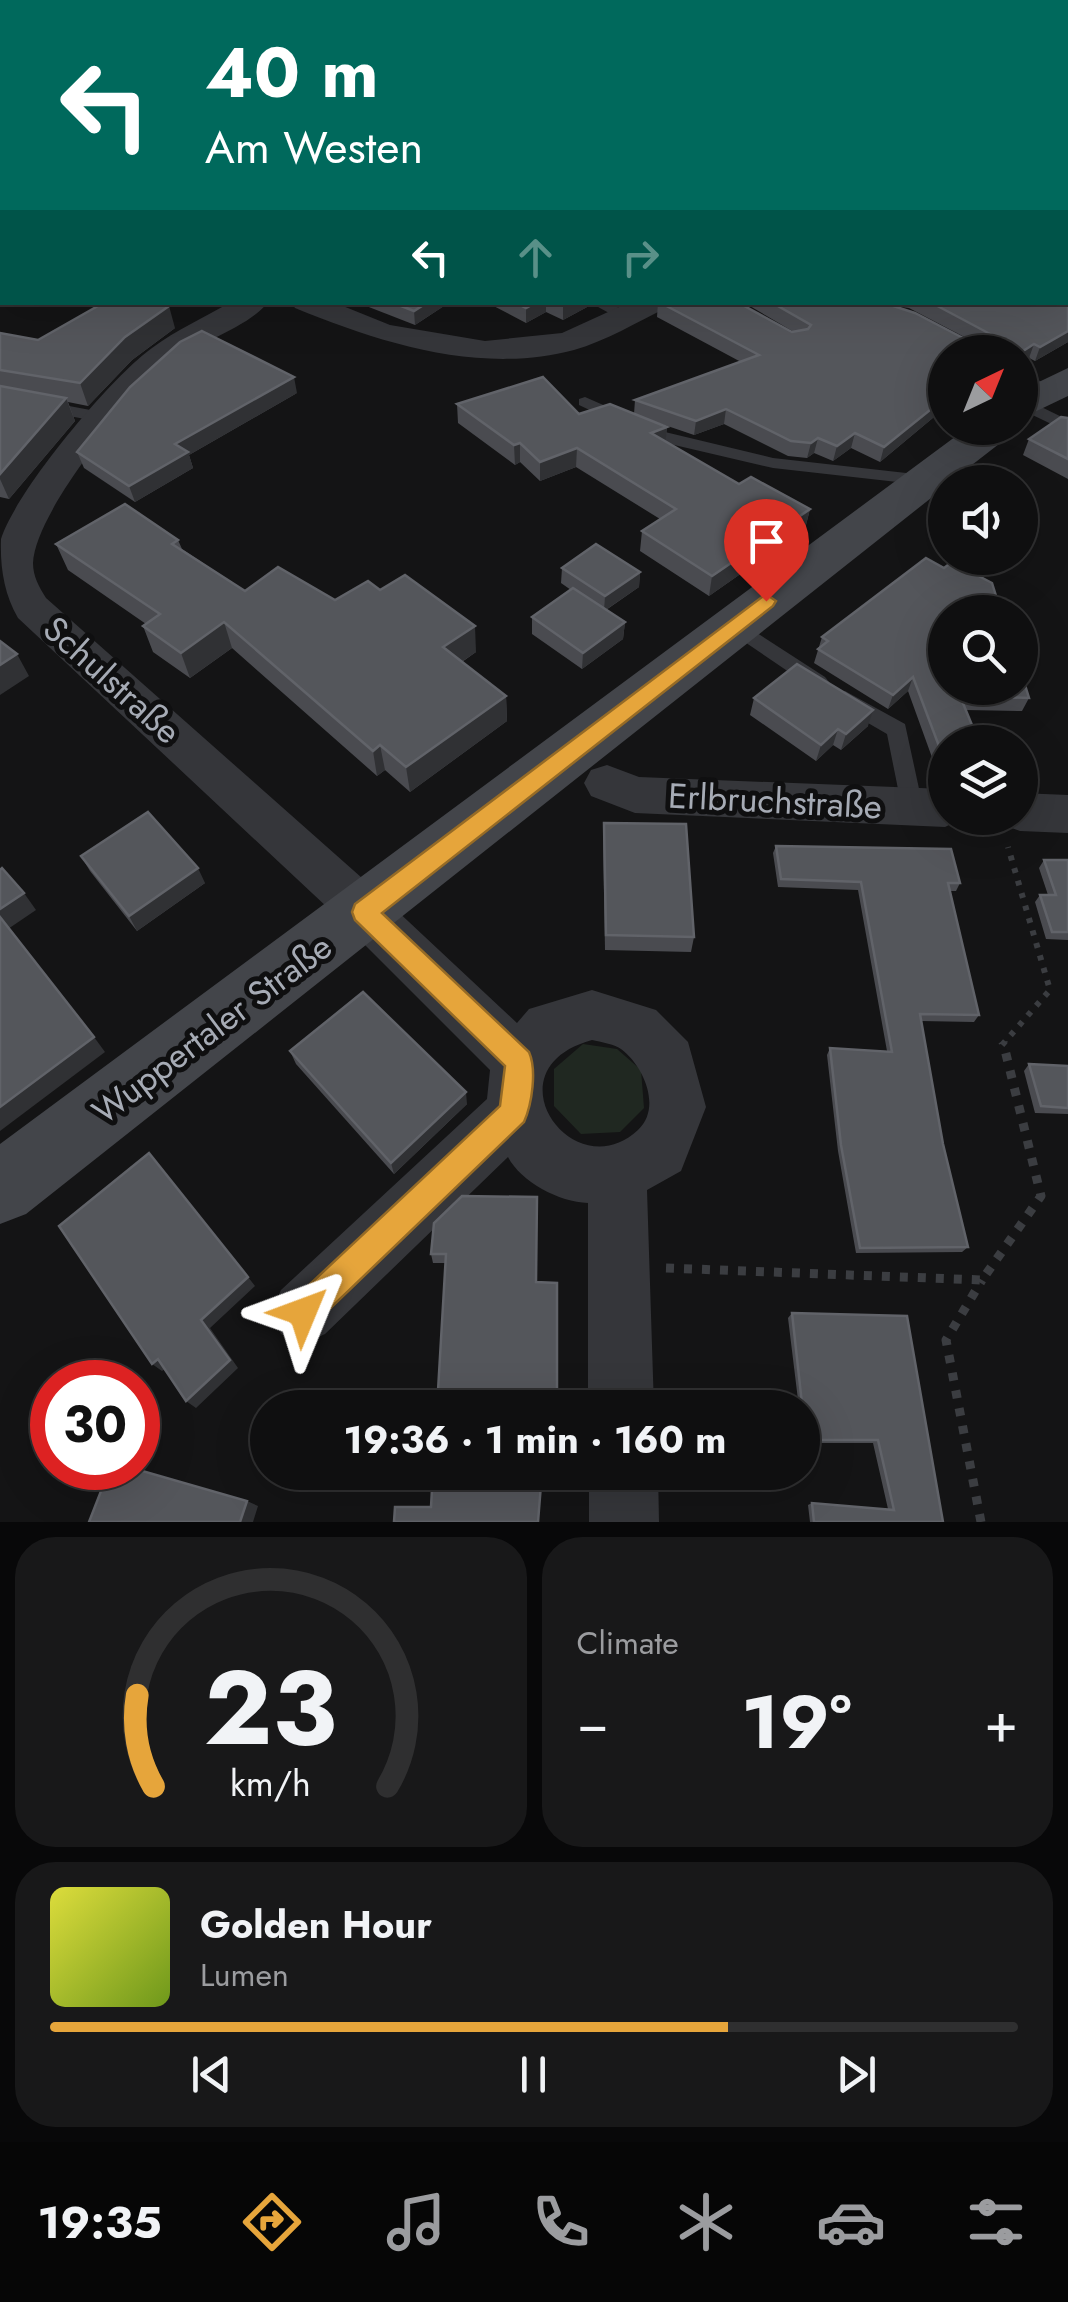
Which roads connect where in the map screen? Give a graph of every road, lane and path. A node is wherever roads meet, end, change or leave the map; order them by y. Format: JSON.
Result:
{"nodes":[{"id":1,"x":249,"y":305,"type":"edge"},
{"id":2,"x":313,"y":305,"type":"edge"},
{"id":3,"x":602,"y":305,"type":"edge"},
{"id":4,"x":649,"y":305,"type":"edge"},
{"id":5,"x":625,"y":316,"type":"junction"},
{"id":6,"x":0,"y":398,"type":"edge"},
{"id":7,"x":585,"y":402,"type":"dead end"},
{"id":8,"x":1038,"y":405,"type":"edge"},
{"id":9,"x":101,"y":417,"type":"junction"},
{"id":10,"x":1068,"y":427,"type":"edge"},
{"id":11,"x":969,"y":445,"type":"edge"},
{"id":12,"x":924,"y":480,"type":"junction"},
{"id":13,"x":734,"y":626,"type":"junction"},
{"id":14,"x":607,"y":783,"type":"dead end"},
{"id":15,"x":928,"y":808,"type":"edge"},
{"id":16,"x":1068,"y":814,"type":"edge"},
{"id":17,"x":1038,"y":819,"type":"edge"},
{"id":18,"x":1015,"y":835,"type":"edge"},
{"id":19,"x":364,"y":912,"type":"junction"},
{"id":20,"x":516,"y":1087,"type":"junction"},
{"id":21,"x":617,"y":1175,"type":"junction"},
{"id":22,"x":0,"y":1188,"type":"edge"},
{"id":23,"x":618,"y":1266,"type":"junction"},
{"id":24,"x":982,"y":1280,"type":"junction"},
{"id":25,"x":303,"y":1312,"type":"dead end"},
{"id":26,"x":621,"y":1390,"type":"edge"},
{"id":27,"x":623,"y":1490,"type":"edge"},
{"id":28,"x":624,"y":1522,"type":"edge"},
{"id":29,"x":980,"y":1522,"type":"edge"}],
"edges":[{"from":1,"to":9,"type":"street","name":"Schulstraße"},
{"from":2,"to":5,"type":"street"},
{"from":3,"to":5,"type":"lane"},
{"from":4,"to":5,"type":"street"},
{"from":6,"to":9,"type":"lane"},
{"from":7,"to":12,"type":"lane"},
{"from":8,"to":10,"type":"lane"},
{"from":9,"to":19,"type":"street","name":"Schulstraße"},
{"from":11,"to":12,"type":"main road","name":"Wuppertaler Straße"},
{"from":12,"to":13,"type":"main road","name":"Wuppertaler Straße"},
{"from":13,"to":15,"type":"lane"},
{"from":13,"to":19,"type":"main road","name":"Wuppertaler Straße"},
{"from":14,"to":15,"type":"street","name":"Erlbruchstraße"},
{"from":16,"to":17,"type":"street"},
{"from":18,"to":24,"type":"path"},
{"from":19,"to":20,"type":"street","name":"Schulstraße"},
{"from":19,"to":22,"type":"main road","name":"Wuppertaler Straße"},
{"from":20,"to":21,"type":"street"},
{"from":20,"to":21,"type":"street"},
{"from":20,"to":25,"type":"street"},
{"from":21,"to":23,"type":"street"},
{"from":23,"to":24,"type":"path"},
{"from":23,"to":26,"type":"street"},
{"from":24,"to":29,"type":"path"},
{"from":27,"to":28,"type":"street"}]}
